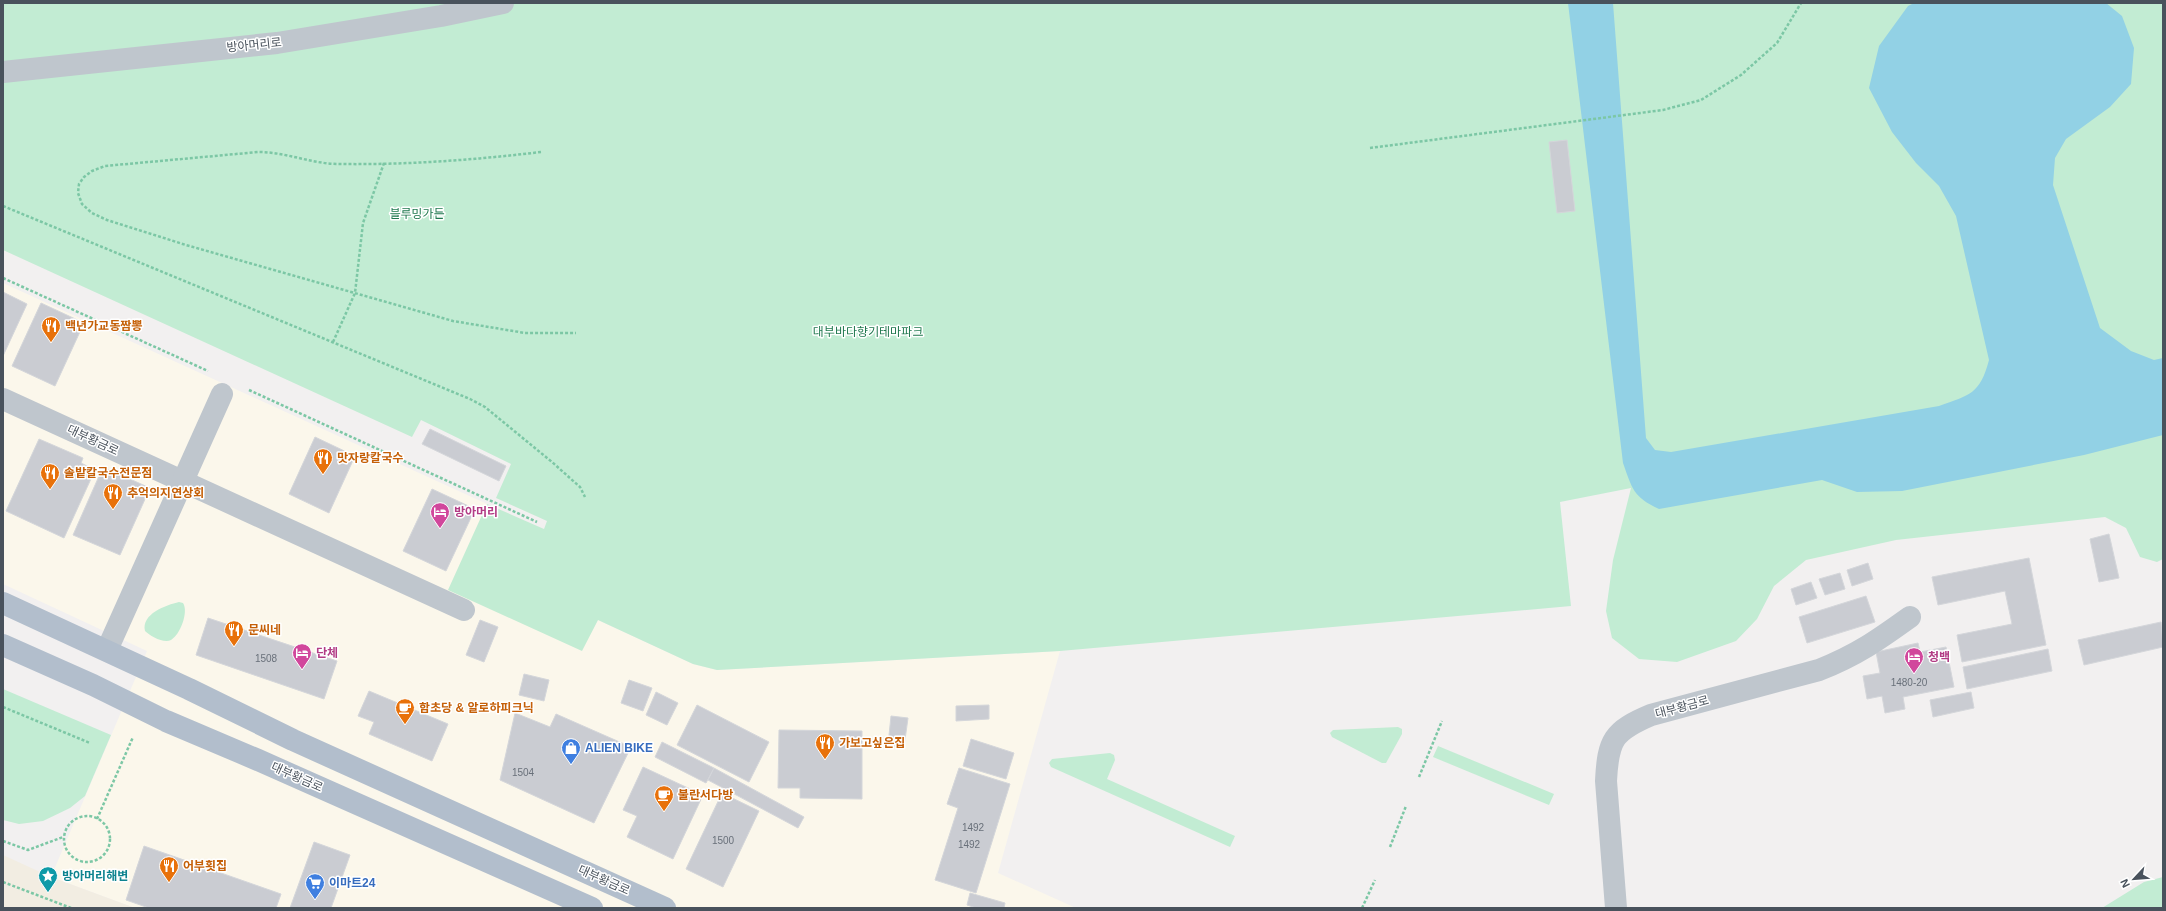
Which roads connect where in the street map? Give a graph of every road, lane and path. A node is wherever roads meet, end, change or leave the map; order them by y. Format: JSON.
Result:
{"nodes":[{"id":1,"x":503,"y":3,"type":"edge"},
{"id":2,"x":1801,"y":3,"type":"edge"},
{"id":3,"x":3,"y":72,"type":"edge"},
{"id":4,"x":1370,"y":148,"type":"dead end"},
{"id":5,"x":541,"y":152,"type":"dead end"},
{"id":6,"x":384,"y":163,"type":"junction"},
{"id":7,"x":3,"y":206,"type":"edge"},
{"id":8,"x":3,"y":278,"type":"edge"},
{"id":9,"x":355,"y":293,"type":"junction"},
{"id":10,"x":576,"y":333,"type":"dead end"},
{"id":11,"x":333,"y":342,"type":"junction"},
{"id":12,"x":212,"y":374,"type":"dead end"},
{"id":13,"x":232,"y":390,"type":"joint"},
{"id":14,"x":3,"y":399,"type":"edge"},
{"id":15,"x":183,"y":482,"type":"junction"},
{"id":16,"x":585,"y":497,"type":"dead end"},
{"id":17,"x":537,"y":522,"type":"dead end"},
{"id":18,"x":3,"y":602,"type":"edge"},
{"id":19,"x":464,"y":610,"type":"dead end"},
{"id":20,"x":1910,"y":617,"type":"dead end"},
{"id":21,"x":3,"y":645,"type":"edge"},
{"id":22,"x":107,"y":650,"type":"junction"},
{"id":23,"x":3,"y":707,"type":"edge"},
{"id":24,"x":1442,"y":721,"type":"dead end"},
{"id":25,"x":135,"y":733,"type":"dead end"},
{"id":26,"x":90,"y":743,"type":"dead end"},
{"id":27,"x":1419,"y":776,"type":"dead end"},
{"id":28,"x":1406,"y":806,"type":"dead end"},
{"id":29,"x":97,"y":819,"type":"junction"},
{"id":30,"x":63,"y":837,"type":"junction"},
{"id":31,"x":3,"y":841,"type":"edge"},
{"id":32,"x":1390,"y":847,"type":"dead end"},
{"id":33,"x":1375,"y":880,"type":"dead end"},
{"id":34,"x":3,"y":882,"type":"edge"},
{"id":35,"x":71,"y":908,"type":"edge"},
{"id":36,"x":592,"y":908,"type":"edge"},
{"id":37,"x":665,"y":908,"type":"edge"},
{"id":38,"x":1362,"y":908,"type":"edge"},
{"id":39,"x":1616,"y":908,"type":"edge"}],
"edges":[{"from":1,"to":3,"type":"street","name":"방아머리로"},
{"from":2,"to":4,"type":"path"},
{"from":5,"to":6,"type":"path"},
{"from":6,"to":9,"type":"path"},
{"from":6,"to":9,"type":"path"},
{"from":7,"to":11,"type":"path"},
{"from":8,"to":12,"type":"path"},
{"from":9,"to":10,"type":"path"},
{"from":9,"to":11,"type":"path"},
{"from":11,"to":16,"type":"path"},
{"from":13,"to":15,"type":"street"},
{"from":13,"to":17,"type":"path"},
{"from":14,"to":15,"type":"street","name":"대부황금로"},
{"from":15,"to":19,"type":"street","name":"대부황금로"},
{"from":15,"to":22,"type":"street"},
{"from":18,"to":22,"type":"main road","name":"대부황금로"},
{"from":20,"to":39,"type":"street","name":"대부황금로"},
{"from":21,"to":36,"type":"main road","name":"대부황금로"},
{"from":22,"to":37,"type":"main road","name":"대부황금로"},
{"from":23,"to":26,"type":"path"},
{"from":24,"to":27,"type":"path"},
{"from":25,"to":29,"type":"path"},
{"from":28,"to":32,"type":"path"},
{"from":29,"to":30,"type":"path"},
{"from":29,"to":30,"type":"path"},
{"from":30,"to":31,"type":"path"},
{"from":33,"to":38,"type":"path"},
{"from":34,"to":35,"type":"path"}]}
